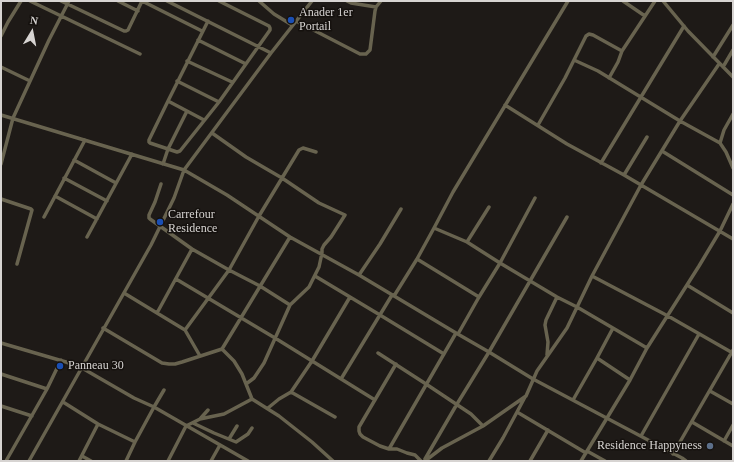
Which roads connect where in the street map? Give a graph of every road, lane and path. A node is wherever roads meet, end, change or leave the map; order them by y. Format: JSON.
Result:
{"nodes":[{"id":1,"x":21,"y":1,"type":"edge"},
{"id":2,"x":30,"y":1,"type":"edge"},
{"id":3,"x":61,"y":1,"type":"edge"},
{"id":4,"x":118,"y":1,"type":"edge"},
{"id":5,"x":142,"y":1,"type":"edge"},
{"id":6,"x":167,"y":1,"type":"edge"},
{"id":7,"x":219,"y":1,"type":"edge"},
{"id":8,"x":259,"y":1,"type":"edge"},
{"id":9,"x":268,"y":1,"type":"edge"},
{"id":10,"x":312,"y":1,"type":"edge"},
{"id":11,"x":347,"y":1,"type":"edge"},
{"id":12,"x":381,"y":1,"type":"edge"},
{"id":13,"x":568,"y":1,"type":"edge"},
{"id":14,"x":623,"y":1,"type":"edge"},
{"id":15,"x":655,"y":1,"type":"edge"},
{"id":16,"x":663,"y":1,"type":"edge"},
{"id":17,"x":68,"y":3,"type":"edge"},
{"id":18,"x":266,"y":6,"type":"junction"},
{"id":19,"x":376,"y":6,"type":"junction"},
{"id":20,"x":138,"y":11,"type":"junction"},
{"id":21,"x":62,"y":16,"type":"junction"},
{"id":22,"x":645,"y":16,"type":"junction"},
{"id":23,"x":208,"y":21,"type":"junction"},
{"id":24,"x":296,"y":21,"type":"junction"},
{"id":25,"x":292,"y":25,"type":"junction"},
{"id":26,"x":733,"y":25,"type":"edge"},
{"id":27,"x":684,"y":26,"type":"junction"},
{"id":28,"x":202,"y":31,"type":"junction"},
{"id":29,"x":1,"y":36,"type":"edge"},
{"id":30,"x":198,"y":40,"type":"junction"},
{"id":31,"x":259,"y":46,"type":"junction"},
{"id":32,"x":733,"y":50,"type":"edge"},
{"id":33,"x":622,"y":51,"type":"junction"},
{"id":34,"x":271,"y":53,"type":"junction"},
{"id":35,"x":140,"y":54,"type":"dead end"},
{"id":36,"x":713,"y":57,"type":"junction"},
{"id":37,"x":574,"y":60,"type":"junction"},
{"id":38,"x":187,"y":61,"type":"junction"},
{"id":39,"x":246,"y":64,"type":"junction"},
{"id":40,"x":719,"y":64,"type":"junction"},
{"id":41,"x":1,"y":67,"type":"edge"},
{"id":42,"x":723,"y":67,"type":"junction"},
{"id":43,"x":732,"y":76,"type":"edge"},
{"id":44,"x":609,"y":78,"type":"junction"},
{"id":45,"x":30,"y":81,"type":"junction"},
{"id":46,"x":177,"y":81,"type":"junction"},
{"id":47,"x":232,"y":82,"type":"junction"},
{"id":48,"x":641,"y":97,"type":"junction"},
{"id":49,"x":168,"y":101,"type":"junction"},
{"id":50,"x":219,"y":102,"type":"junction"},
{"id":51,"x":505,"y":105,"type":"junction"},
{"id":52,"x":187,"y":111,"type":"junction"},
{"id":53,"x":733,"y":114,"type":"edge"},
{"id":54,"x":1,"y":115,"type":"edge"},
{"id":55,"x":13,"y":118,"type":"junction"},
{"id":56,"x":204,"y":120,"type":"junction"},
{"id":57,"x":680,"y":121,"type":"junction"},
{"id":58,"x":538,"y":125,"type":"junction"},
{"id":59,"x":212,"y":133,"type":"junction"},
{"id":60,"x":647,"y":137,"type":"dead end"},
{"id":61,"x":85,"y":140,"type":"junction"},
{"id":62,"x":720,"y":143,"type":"junction"},
{"id":63,"x":168,"y":149,"type":"junction"},
{"id":64,"x":662,"y":151,"type":"junction"},
{"id":65,"x":316,"y":152,"type":"dead end"},
{"id":66,"x":132,"y":154,"type":"junction"},
{"id":67,"x":74,"y":160,"type":"junction"},
{"id":68,"x":601,"y":163,"type":"junction"},
{"id":69,"x":1,"y":164,"type":"edge"},
{"id":70,"x":163,"y":164,"type":"junction"},
{"id":71,"x":733,"y":168,"type":"edge"},
{"id":72,"x":184,"y":170,"type":"junction"},
{"id":73,"x":624,"y":175,"type":"junction"},
{"id":74,"x":64,"y":178,"type":"junction"},
{"id":75,"x":282,"y":178,"type":"junction"},
{"id":76,"x":116,"y":183,"type":"junction"},
{"id":77,"x":161,"y":184,"type":"dead end"},
{"id":78,"x":641,"y":185,"type":"junction"},
{"id":79,"x":733,"y":195,"type":"edge"},
{"id":80,"x":55,"y":196,"type":"junction"},
{"id":81,"x":535,"y":198,"type":"dead end"},
{"id":82,"x":1,"y":199,"type":"edge"},
{"id":83,"x":107,"y":201,"type":"junction"},
{"id":84,"x":733,"y":204,"type":"edge"},
{"id":85,"x":489,"y":207,"type":"dead end"},
{"id":86,"x":401,"y":209,"type":"dead end"},
{"id":87,"x":259,"y":216,"type":"junction"},
{"id":88,"x":44,"y":217,"type":"dead end"},
{"id":89,"x":567,"y":217,"type":"dead end"},
{"id":90,"x":97,"y":219,"type":"junction"},
{"id":91,"x":160,"y":226,"type":"junction"},
{"id":92,"x":434,"y":228,"type":"junction"},
{"id":93,"x":720,"y":231,"type":"junction"},
{"id":94,"x":87,"y":237,"type":"dead end"},
{"id":95,"x":290,"y":237,"type":"junction"},
{"id":96,"x":733,"y":239,"type":"edge"},
{"id":97,"x":467,"y":242,"type":"junction"},
{"id":98,"x":192,"y":249,"type":"junction"},
{"id":99,"x":322,"y":254,"type":"junction"},
{"id":100,"x":417,"y":259,"type":"junction"},
{"id":101,"x":500,"y":263,"type":"junction"},
{"id":102,"x":17,"y":264,"type":"dead end"},
{"id":103,"x":229,"y":270,"type":"junction"},
{"id":104,"x":359,"y":274,"type":"junction"},
{"id":105,"x":315,"y":276,"type":"junction"},
{"id":106,"x":592,"y":276,"type":"junction"},
{"id":107,"x":176,"y":278,"type":"junction"},
{"id":108,"x":530,"y":281,"type":"junction"},
{"id":109,"x":687,"y":285,"type":"junction"},
{"id":110,"x":260,"y":286,"type":"junction"},
{"id":111,"x":124,"y":293,"type":"junction"},
{"id":112,"x":350,"y":296,"type":"junction"},
{"id":113,"x":393,"y":296,"type":"junction"},
{"id":114,"x":479,"y":297,"type":"junction"},
{"id":115,"x":558,"y":297,"type":"junction"},
{"id":116,"x":208,"y":298,"type":"junction"},
{"id":117,"x":290,"y":305,"type":"junction"},
{"id":118,"x":577,"y":307,"type":"junction"},
{"id":119,"x":157,"y":313,"type":"junction"},
{"id":120,"x":733,"y":313,"type":"edge"},
{"id":121,"x":380,"y":314,"type":"junction"},
{"id":122,"x":668,"y":316,"type":"junction"},
{"id":123,"x":241,"y":318,"type":"junction"},
{"id":124,"x":103,"y":328,"type":"junction"},
{"id":125,"x":613,"y":328,"type":"junction"},
{"id":126,"x":185,"y":330,"type":"junction"},
{"id":127,"x":457,"y":334,"type":"junction"},
{"id":128,"x":699,"y":334,"type":"junction"},
{"id":129,"x":275,"y":338,"type":"junction"},
{"id":130,"x":1,"y":343,"type":"edge"},
{"id":131,"x":647,"y":348,"type":"junction"},
{"id":132,"x":222,"y":349,"type":"junction"},
{"id":133,"x":732,"y":351,"type":"edge"},
{"id":134,"x":489,"y":352,"type":"junction"},
{"id":135,"x":378,"y":353,"type":"dead end"},
{"id":136,"x":444,"y":354,"type":"junction"},
{"id":137,"x":200,"y":356,"type":"junction"},
{"id":138,"x":546,"y":356,"type":"junction"},
{"id":139,"x":597,"y":358,"type":"junction"},
{"id":140,"x":61,"y":360,"type":"junction"},
{"id":141,"x":312,"y":361,"type":"junction"},
{"id":142,"x":396,"y":364,"type":"junction"},
{"id":143,"x":82,"y":368,"type":"junction"},
{"id":144,"x":1,"y":374,"type":"edge"},
{"id":145,"x":341,"y":379,"type":"junction"},
{"id":146,"x":534,"y":379,"type":"junction"},
{"id":147,"x":630,"y":380,"type":"junction"},
{"id":148,"x":246,"y":384,"type":"junction"},
{"id":149,"x":426,"y":384,"type":"junction"},
{"id":150,"x":47,"y":389,"type":"junction"},
{"id":151,"x":164,"y":390,"type":"dead end"},
{"id":152,"x":710,"y":391,"type":"junction"},
{"id":153,"x":290,"y":392,"type":"junction"},
{"id":154,"x":526,"y":396,"type":"junction"},
{"id":155,"x":252,"y":399,"type":"junction"},
{"id":156,"x":375,"y":400,"type":"junction"},
{"id":157,"x":573,"y":400,"type":"junction"},
{"id":158,"x":63,"y":402,"type":"junction"},
{"id":159,"x":457,"y":404,"type":"junction"},
{"id":160,"x":733,"y":404,"type":"edge"},
{"id":161,"x":1,"y":406,"type":"edge"},
{"id":162,"x":154,"y":407,"type":"junction"},
{"id":163,"x":268,"y":408,"type":"junction"},
{"id":164,"x":208,"y":410,"type":"dead end"},
{"id":165,"x":517,"y":412,"type":"junction"},
{"id":166,"x":32,"y":416,"type":"junction"},
{"id":167,"x":335,"y":417,"type":"dead end"},
{"id":168,"x":607,"y":418,"type":"junction"},
{"id":169,"x":200,"y":419,"type":"junction"},
{"id":170,"x":692,"y":422,"type":"junction"},
{"id":171,"x":193,"y":423,"type":"junction"},
{"id":172,"x":98,"y":424,"type":"junction"},
{"id":173,"x":733,"y":425,"type":"edge"},
{"id":174,"x":186,"y":426,"type":"junction"},
{"id":175,"x":237,"y":426,"type":"dead end"},
{"id":176,"x":483,"y":426,"type":"junction"},
{"id":177,"x":252,"y":428,"type":"dead end"},
{"id":178,"x":548,"y":430,"type":"junction"},
{"id":179,"x":640,"y":436,"type":"junction"},
{"id":180,"x":229,"y":439,"type":"junction"},
{"id":181,"x":724,"y":441,"type":"junction"},
{"id":182,"x":135,"y":442,"type":"junction"},
{"id":183,"x":220,"y":445,"type":"junction"},
{"id":184,"x":733,"y":446,"type":"edge"},
{"id":185,"x":389,"y":449,"type":"junction"},
{"id":186,"x":587,"y":452,"type":"junction"},
{"id":187,"x":673,"y":454,"type":"junction"},
{"id":188,"x":82,"y":456,"type":"junction"},
{"id":189,"x":6,"y":461,"type":"edge"},
{"id":190,"x":29,"y":461,"type":"edge"},
{"id":191,"x":79,"y":461,"type":"edge"},
{"id":192,"x":91,"y":461,"type":"edge"},
{"id":193,"x":126,"y":461,"type":"edge"},
{"id":194,"x":168,"y":461,"type":"edge"},
{"id":195,"x":211,"y":461,"type":"edge"},
{"id":196,"x":248,"y":461,"type":"edge"},
{"id":197,"x":333,"y":461,"type":"edge"},
{"id":198,"x":423,"y":461,"type":"edge"},
{"id":199,"x":489,"y":461,"type":"edge"},
{"id":200,"x":530,"y":461,"type":"edge"},
{"id":201,"x":582,"y":461,"type":"edge"},
{"id":202,"x":605,"y":461,"type":"edge"},
{"id":203,"x":686,"y":461,"type":"edge"}],
"edges":[{"from":1,"to":29,"type":"street"},
{"from":2,"to":21,"type":"street"},
{"from":3,"to":17,"type":"street"},
{"from":4,"to":20,"type":"street"},
{"from":5,"to":20,"type":"street"},
{"from":5,"to":28,"type":"street"},
{"from":6,"to":23,"type":"street"},
{"from":7,"to":31,"type":"street"},
{"from":8,"to":18,"type":"street"},
{"from":9,"to":18,"type":"street"},
{"from":10,"to":24,"type":"street"},
{"from":11,"to":19,"type":"street"},
{"from":12,"to":19,"type":"street"},
{"from":13,"to":51,"type":"street"},
{"from":14,"to":22,"type":"street"},
{"from":15,"to":22,"type":"street"},
{"from":16,"to":27,"type":"street"},
{"from":17,"to":20,"type":"street"},
{"from":17,"to":21,"type":"street"},
{"from":18,"to":25,"type":"street"},
{"from":19,"to":24,"type":"street"},
{"from":21,"to":35,"type":"street"},
{"from":21,"to":45,"type":"street"},
{"from":22,"to":33,"type":"street"},
{"from":23,"to":28,"type":"street"},
{"from":23,"to":31,"type":"street"},
{"from":24,"to":25,"type":"street"},
{"from":25,"to":34,"type":"street"},
{"from":26,"to":36,"type":"street"},
{"from":27,"to":36,"type":"street"},
{"from":27,"to":48,"type":"street"},
{"from":28,"to":30,"type":"street"},
{"from":30,"to":38,"type":"street"},
{"from":30,"to":39,"type":"street"},
{"from":31,"to":34,"type":"street"},
{"from":31,"to":39,"type":"street"},
{"from":32,"to":42,"type":"street"},
{"from":33,"to":37,"type":"street"},
{"from":33,"to":44,"type":"street"},
{"from":34,"to":59,"type":"street"},
{"from":36,"to":40,"type":"street"},
{"from":37,"to":44,"type":"street"},
{"from":37,"to":58,"type":"street"},
{"from":38,"to":46,"type":"street"},
{"from":38,"to":47,"type":"street"},
{"from":39,"to":47,"type":"street"},
{"from":40,"to":42,"type":"street"},
{"from":40,"to":57,"type":"street"},
{"from":41,"to":45,"type":"street"},
{"from":42,"to":43,"type":"street"},
{"from":44,"to":48,"type":"street"},
{"from":45,"to":55,"type":"street"},
{"from":46,"to":49,"type":"street"},
{"from":46,"to":50,"type":"street"},
{"from":47,"to":50,"type":"street"},
{"from":48,"to":57,"type":"street"},
{"from":48,"to":68,"type":"street"},
{"from":49,"to":52,"type":"street"},
{"from":49,"to":63,"type":"street"},
{"from":50,"to":56,"type":"street"},
{"from":51,"to":58,"type":"street"},
{"from":51,"to":92,"type":"street"},
{"from":52,"to":56,"type":"street"},
{"from":52,"to":63,"type":"street"},
{"from":53,"to":62,"type":"street"},
{"from":54,"to":55,"type":"street"},
{"from":55,"to":61,"type":"street"},
{"from":55,"to":69,"type":"street"},
{"from":56,"to":63,"type":"street"},
{"from":57,"to":62,"type":"street"},
{"from":57,"to":64,"type":"street"},
{"from":58,"to":68,"type":"street"},
{"from":59,"to":72,"type":"street"},
{"from":59,"to":75,"type":"street"},
{"from":60,"to":73,"type":"street"},
{"from":61,"to":66,"type":"street"},
{"from":61,"to":67,"type":"street"},
{"from":62,"to":71,"type":"street"},
{"from":63,"to":70,"type":"street"},
{"from":64,"to":78,"type":"street"},
{"from":64,"to":79,"type":"street"},
{"from":65,"to":75,"type":"street"},
{"from":66,"to":70,"type":"street"},
{"from":66,"to":76,"type":"street"},
{"from":67,"to":74,"type":"street"},
{"from":67,"to":76,"type":"street"},
{"from":68,"to":73,"type":"street"},
{"from":70,"to":72,"type":"street"},
{"from":72,"to":87,"type":"street"},
{"from":72,"to":91,"type":"street"},
{"from":73,"to":78,"type":"street"},
{"from":74,"to":80,"type":"street"},
{"from":74,"to":83,"type":"street"},
{"from":75,"to":87,"type":"street"},
{"from":75,"to":99,"type":"street"},
{"from":76,"to":83,"type":"street"},
{"from":77,"to":91,"type":"street"},
{"from":78,"to":93,"type":"street"},
{"from":78,"to":106,"type":"street"},
{"from":80,"to":88,"type":"street"},
{"from":80,"to":90,"type":"street"},
{"from":81,"to":101,"type":"street"},
{"from":82,"to":102,"type":"street"},
{"from":83,"to":90,"type":"street"},
{"from":84,"to":93,"type":"street"},
{"from":85,"to":97,"type":"street"},
{"from":86,"to":104,"type":"street"},
{"from":87,"to":95,"type":"street"},
{"from":87,"to":103,"type":"street"},
{"from":89,"to":108,"type":"street"},
{"from":90,"to":94,"type":"street"},
{"from":91,"to":98,"type":"street"},
{"from":91,"to":111,"type":"street"},
{"from":92,"to":97,"type":"street"},
{"from":92,"to":100,"type":"street"},
{"from":93,"to":96,"type":"street"},
{"from":93,"to":109,"type":"street"},
{"from":95,"to":99,"type":"street"},
{"from":95,"to":110,"type":"street"},
{"from":97,"to":101,"type":"street"},
{"from":98,"to":103,"type":"street"},
{"from":98,"to":107,"type":"street"},
{"from":99,"to":104,"type":"street"},
{"from":99,"to":105,"type":"street"},
{"from":100,"to":113,"type":"street"},
{"from":100,"to":114,"type":"street"},
{"from":101,"to":108,"type":"street"},
{"from":101,"to":114,"type":"street"},
{"from":103,"to":110,"type":"street"},
{"from":103,"to":116,"type":"street"},
{"from":104,"to":113,"type":"street"},
{"from":105,"to":112,"type":"street"},
{"from":105,"to":117,"type":"street"},
{"from":106,"to":118,"type":"street"},
{"from":106,"to":122,"type":"street"},
{"from":107,"to":116,"type":"street"},
{"from":107,"to":119,"type":"street"},
{"from":108,"to":115,"type":"street"},
{"from":108,"to":134,"type":"street"},
{"from":109,"to":120,"type":"street"},
{"from":109,"to":122,"type":"street"},
{"from":110,"to":117,"type":"street"},
{"from":110,"to":123,"type":"street"},
{"from":111,"to":119,"type":"street"},
{"from":111,"to":124,"type":"street"},
{"from":112,"to":121,"type":"street"},
{"from":112,"to":141,"type":"street"},
{"from":113,"to":121,"type":"street"},
{"from":113,"to":127,"type":"street"},
{"from":114,"to":127,"type":"street"},
{"from":115,"to":118,"type":"street"},
{"from":115,"to":138,"type":"street"},
{"from":116,"to":123,"type":"street"},
{"from":116,"to":126,"type":"street"},
{"from":117,"to":129,"type":"street"},
{"from":118,"to":125,"type":"street"},
{"from":118,"to":138,"type":"street"},
{"from":119,"to":126,"type":"street"},
{"from":121,"to":136,"type":"street"},
{"from":121,"to":145,"type":"street"},
{"from":122,"to":128,"type":"street"},
{"from":122,"to":131,"type":"street"},
{"from":123,"to":129,"type":"street"},
{"from":123,"to":132,"type":"street"},
{"from":124,"to":137,"type":"street"},
{"from":124,"to":143,"type":"street"},
{"from":125,"to":131,"type":"street"},
{"from":125,"to":139,"type":"street"},
{"from":126,"to":137,"type":"street"},
{"from":127,"to":134,"type":"street"},
{"from":127,"to":136,"type":"street"},
{"from":128,"to":133,"type":"street"},
{"from":128,"to":179,"type":"street"},
{"from":129,"to":141,"type":"street"},
{"from":129,"to":148,"type":"street"},
{"from":130,"to":140,"type":"street"},
{"from":131,"to":147,"type":"street"},
{"from":132,"to":137,"type":"street"},
{"from":132,"to":148,"type":"street"},
{"from":133,"to":152,"type":"street"},
{"from":134,"to":146,"type":"street"},
{"from":134,"to":159,"type":"street"},
{"from":135,"to":142,"type":"street"},
{"from":136,"to":149,"type":"street"},
{"from":138,"to":146,"type":"street"},
{"from":139,"to":147,"type":"street"},
{"from":139,"to":157,"type":"street"},
{"from":140,"to":143,"type":"street"},
{"from":140,"to":150,"type":"street"},
{"from":141,"to":145,"type":"street"},
{"from":141,"to":153,"type":"street"},
{"from":142,"to":149,"type":"street"},
{"from":142,"to":156,"type":"street"},
{"from":143,"to":158,"type":"street"},
{"from":143,"to":162,"type":"street"},
{"from":144,"to":150,"type":"street"},
{"from":145,"to":156,"type":"street"},
{"from":146,"to":154,"type":"street"},
{"from":146,"to":157,"type":"street"},
{"from":147,"to":168,"type":"street"},
{"from":148,"to":155,"type":"street"},
{"from":149,"to":159,"type":"street"},
{"from":149,"to":185,"type":"street"},
{"from":150,"to":166,"type":"street"},
{"from":151,"to":162,"type":"street"},
{"from":152,"to":160,"type":"street"},
{"from":152,"to":170,"type":"street"},
{"from":153,"to":163,"type":"street"},
{"from":153,"to":167,"type":"street"},
{"from":154,"to":165,"type":"street"},
{"from":154,"to":176,"type":"street"},
{"from":155,"to":163,"type":"street"},
{"from":155,"to":169,"type":"street"},
{"from":156,"to":185,"type":"street"},
{"from":157,"to":168,"type":"street"},
{"from":158,"to":172,"type":"street"},
{"from":158,"to":190,"type":"street"},
{"from":159,"to":176,"type":"street"},
{"from":159,"to":198,"type":"street"},
{"from":161,"to":166,"type":"street"},
{"from":162,"to":174,"type":"street"},
{"from":162,"to":182,"type":"street"},
{"from":163,"to":197,"type":"street"},
{"from":164,"to":169,"type":"street"},
{"from":165,"to":178,"type":"street"},
{"from":165,"to":199,"type":"street"},
{"from":166,"to":189,"type":"street"},
{"from":168,"to":179,"type":"street"},
{"from":168,"to":186,"type":"street"},
{"from":169,"to":171,"type":"street"},
{"from":170,"to":181,"type":"street"},
{"from":170,"to":187,"type":"street"},
{"from":171,"to":174,"type":"street"},
{"from":171,"to":180,"type":"street"},
{"from":172,"to":182,"type":"street"},
{"from":172,"to":188,"type":"street"},
{"from":173,"to":181,"type":"street"},
{"from":174,"to":183,"type":"street"},
{"from":174,"to":194,"type":"street"},
{"from":175,"to":180,"type":"street"},
{"from":176,"to":198,"type":"street"},
{"from":177,"to":180,"type":"street"},
{"from":178,"to":186,"type":"street"},
{"from":178,"to":200,"type":"street"},
{"from":179,"to":187,"type":"street"},
{"from":181,"to":184,"type":"street"},
{"from":182,"to":193,"type":"street"},
{"from":183,"to":195,"type":"street"},
{"from":183,"to":196,"type":"street"},
{"from":185,"to":198,"type":"street"},
{"from":186,"to":201,"type":"street"},
{"from":186,"to":202,"type":"street"},
{"from":187,"to":203,"type":"street"},
{"from":188,"to":191,"type":"street"},
{"from":188,"to":192,"type":"street"}]}
